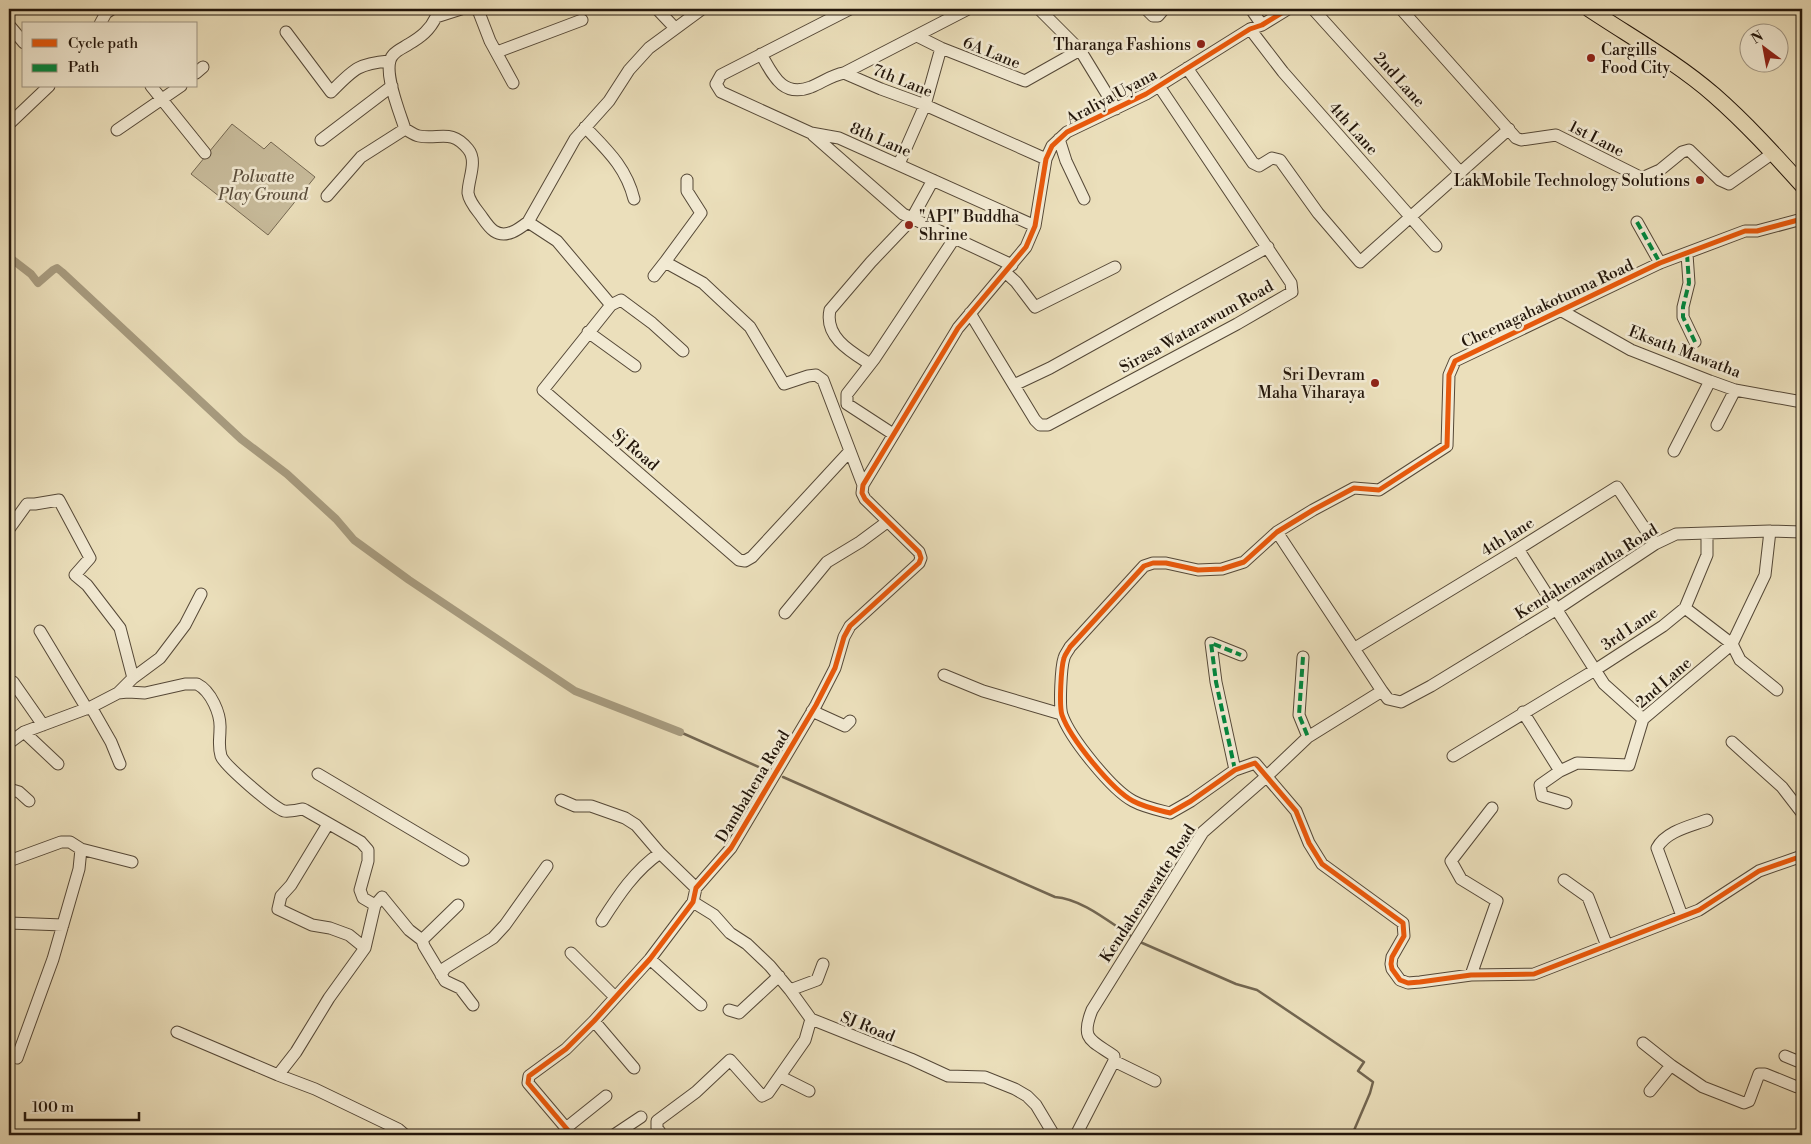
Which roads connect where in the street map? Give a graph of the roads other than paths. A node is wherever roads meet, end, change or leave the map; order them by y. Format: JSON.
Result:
{"nodes":[{"id":1,"x":461,"y":9,"type":"edge"},
{"id":2,"x":476,"y":9,"type":"edge"},
{"id":3,"x":657,"y":9,"type":"edge"},
{"id":4,"x":702,"y":9,"type":"edge"},
{"id":5,"x":850,"y":9,"type":"edge"},
{"id":6,"x":968,"y":9,"type":"edge"},
{"id":7,"x":1039,"y":9,"type":"edge"},
{"id":8,"x":1146,"y":9,"type":"edge"},
{"id":9,"x":1164,"y":9,"type":"edge"},
{"id":10,"x":1252,"y":9,"type":"edge"},
{"id":11,"x":1288,"y":9,"type":"edge"},
{"id":12,"x":1313,"y":9,"type":"edge"},
{"id":13,"x":1401,"y":9,"type":"edge"},
{"id":14,"x":1589,"y":9,"type":"edge"},
{"id":15,"x":1604,"y":9,"type":"edge"},
{"id":16,"x":434,"y":13,"type":"edge"},
{"id":17,"x":582,"y":20,"type":"dead end"},
{"id":18,"x":9,"y":25,"type":"edge"},
{"id":19,"x":1262,"y":25,"type":"junction"},
{"id":20,"x":675,"y":28,"type":"junction"},
{"id":21,"x":1250,"y":30,"type":"junction"},
{"id":22,"x":286,"y":32,"type":"dead end"},
{"id":23,"x":917,"y":36,"type":"junction"},
{"id":24,"x":22,"y":41,"type":"edge"},
{"id":25,"x":942,"y":48,"type":"junction"},
{"id":26,"x":1080,"y":50,"type":"junction"},
{"id":27,"x":497,"y":52,"type":"junction"},
{"id":28,"x":761,"y":54,"type":"junction"},
{"id":29,"x":389,"y":61,"type":"junction"},
{"id":30,"x":1187,"y":68,"type":"junction"},
{"id":31,"x":844,"y":73,"type":"junction"},
{"id":32,"x":513,"y":83,"type":"dead end"},
{"id":33,"x":392,"y":86,"type":"junction"},
{"id":34,"x":1159,"y":86,"type":"junction"},
{"id":35,"x":47,"y":88,"type":"edge"},
{"id":36,"x":153,"y":88,"type":"edge"},
{"id":37,"x":178,"y":88,"type":"edge"},
{"id":38,"x":161,"y":99,"type":"junction"},
{"id":39,"x":925,"y":106,"type":"junction"},
{"id":40,"x":1116,"y":109,"type":"junction"},
{"id":41,"x":9,"y":124,"type":"edge"},
{"id":42,"x":585,"y":127,"type":"junction"},
{"id":43,"x":1509,"y":128,"type":"junction"},
{"id":44,"x":405,"y":129,"type":"junction"},
{"id":45,"x":117,"y":130,"type":"dead end"},
{"id":46,"x":811,"y":134,"type":"junction"},
{"id":47,"x":1059,"y":139,"type":"junction"},
{"id":48,"x":322,"y":140,"type":"dead end"},
{"id":49,"x":205,"y":153,"type":"dead end"},
{"id":50,"x":1773,"y":153,"type":"junction"},
{"id":51,"x":1046,"y":159,"type":"junction"},
{"id":52,"x":899,"y":164,"type":"junction"},
{"id":53,"x":1461,"y":172,"type":"junction"},
{"id":54,"x":1802,"y":172,"type":"edge"},
{"id":55,"x":687,"y":180,"type":"dead end"},
{"id":56,"x":933,"y":180,"type":"junction"},
{"id":57,"x":1802,"y":185,"type":"edge"},
{"id":58,"x":327,"y":196,"type":"dead end"},
{"id":59,"x":1084,"y":198,"type":"dead end"},
{"id":60,"x":634,"y":199,"type":"dead end"},
{"id":61,"x":1412,"y":217,"type":"junction"},
{"id":62,"x":1802,"y":219,"type":"edge"},
{"id":63,"x":911,"y":220,"type":"junction"},
{"id":64,"x":528,"y":222,"type":"junction"},
{"id":65,"x":1637,"y":222,"type":"dead end"},
{"id":66,"x":1035,"y":226,"type":"junction"},
{"id":67,"x":954,"y":239,"type":"junction"},
{"id":68,"x":1436,"y":246,"type":"dead end"},
{"id":69,"x":1268,"y":247,"type":"junction"},
{"id":70,"x":1687,"y":254,"type":"junction"},
{"id":71,"x":665,"y":262,"type":"junction"},
{"id":72,"x":1660,"y":263,"type":"junction"},
{"id":73,"x":1115,"y":267,"type":"dead end"},
{"id":74,"x":1008,"y":269,"type":"junction"},
{"id":75,"x":654,"y":276,"type":"dead end"},
{"id":76,"x":611,"y":304,"type":"junction"},
{"id":77,"x":1562,"y":311,"type":"junction"},
{"id":78,"x":970,"y":313,"type":"junction"},
{"id":79,"x":588,"y":332,"type":"junction"},
{"id":80,"x":1695,"y":342,"type":"dead end"},
{"id":81,"x":683,"y":351,"type":"dead end"},
{"id":82,"x":870,"y":364,"type":"junction"},
{"id":83,"x":635,"y":366,"type":"dead end"},
{"id":84,"x":1710,"y":381,"type":"junction"},
{"id":85,"x":1014,"y":385,"type":"junction"},
{"id":86,"x":1735,"y":390,"type":"junction"},
{"id":87,"x":1802,"y":402,"type":"edge"},
{"id":88,"x":1717,"y":425,"type":"dead end"},
{"id":89,"x":893,"y":434,"type":"junction"},
{"id":90,"x":1674,"y":451,"type":"dead end"},
{"id":91,"x":850,"y":452,"type":"junction"},
{"id":92,"x":863,"y":485,"type":"junction"},
{"id":93,"x":887,"y":522,"type":"junction"},
{"id":94,"x":9,"y":529,"type":"edge"},
{"id":95,"x":1770,"y":531,"type":"junction"},
{"id":96,"x":1277,"y":532,"type":"junction"},
{"id":97,"x":1802,"y":532,"type":"edge"},
{"id":98,"x":1707,"y":534,"type":"junction"},
{"id":99,"x":1656,"y":544,"type":"junction"},
{"id":100,"x":1518,"y":549,"type":"junction"},
{"id":101,"x":201,"y":594,"type":"dead end"},
{"id":102,"x":1685,"y":608,"type":"junction"},
{"id":103,"x":1557,"y":610,"type":"junction"},
{"id":104,"x":785,"y":614,"type":"dead end"},
{"id":105,"x":40,"y":631,"type":"dead end"},
{"id":106,"x":1732,"y":644,"type":"junction"},
{"id":107,"x":1355,"y":648,"type":"junction"},
{"id":108,"x":1241,"y":655,"type":"dead end"},
{"id":109,"x":1303,"y":657,"type":"dead end"},
{"id":110,"x":1595,"y":670,"type":"junction"},
{"id":111,"x":944,"y":674,"type":"dead end"},
{"id":112,"x":133,"y":678,"type":"junction"},
{"id":113,"x":13,"y":682,"type":"dead end"},
{"id":114,"x":1777,"y":690,"type":"dead end"},
{"id":115,"x":1382,"y":691,"type":"junction"},
{"id":116,"x":118,"y":693,"type":"junction"},
{"id":117,"x":89,"y":708,"type":"junction"},
{"id":118,"x":812,"y":711,"type":"junction"},
{"id":119,"x":1523,"y":712,"type":"junction"},
{"id":120,"x":1061,"y":714,"type":"junction"},
{"id":121,"x":1643,"y":719,"type":"junction"},
{"id":122,"x":850,"y":721,"type":"dead end"},
{"id":123,"x":43,"y":725,"type":"junction"},
{"id":124,"x":24,"y":732,"type":"junction"},
{"id":125,"x":1308,"y":737,"type":"junction"},
{"id":126,"x":9,"y":742,"type":"edge"},
{"id":127,"x":1732,"y":742,"type":"dead end"},
{"id":128,"x":1453,"y":756,"type":"dead end"},
{"id":129,"x":58,"y":764,"type":"dead end"},
{"id":130,"x":120,"y":764,"type":"dead end"},
{"id":131,"x":1235,"y":770,"type":"junction"},
{"id":132,"x":1560,"y":771,"type":"junction"},
{"id":133,"x":318,"y":774,"type":"dead end"},
{"id":134,"x":1267,"y":776,"type":"junction"},
{"id":135,"x":9,"y":789,"type":"edge"},
{"id":136,"x":561,"y":800,"type":"dead end"},
{"id":137,"x":29,"y":801,"type":"dead end"},
{"id":138,"x":1566,"y":803,"type":"dead end"},
{"id":139,"x":1492,"y":808,"type":"dead end"},
{"id":140,"x":1802,"y":813,"type":"edge"},
{"id":141,"x":1707,"y":820,"type":"dead end"},
{"id":142,"x":328,"y":824,"type":"junction"},
{"id":143,"x":81,"y":850,"type":"junction"},
{"id":144,"x":660,"y":853,"type":"junction"},
{"id":145,"x":1802,"y":856,"type":"edge"},
{"id":146,"x":463,"y":860,"type":"dead end"},
{"id":147,"x":9,"y":861,"type":"edge"},
{"id":148,"x":132,"y":862,"type":"dead end"},
{"id":149,"x":547,"y":866,"type":"dead end"},
{"id":150,"x":1564,"y":880,"type":"dead end"},
{"id":151,"x":696,"y":888,"type":"junction"},
{"id":152,"x":693,"y":902,"type":"junction"},
{"id":153,"x":375,"y":905,"type":"junction"},
{"id":154,"x":458,"y":905,"type":"dead end"},
{"id":155,"x":1682,"y":916,"type":"junction"},
{"id":156,"x":602,"y":921,"type":"dead end"},
{"id":157,"x":9,"y":923,"type":"edge"},
{"id":158,"x":63,"y":925,"type":"junction"},
{"id":159,"x":422,"y":940,"type":"junction"},
{"id":160,"x":1608,"y":946,"type":"junction"},
{"id":161,"x":365,"y":948,"type":"junction"},
{"id":162,"x":571,"y":953,"type":"dead end"},
{"id":163,"x":650,"y":958,"type":"junction"},
{"id":164,"x":823,"y":964,"type":"dead end"},
{"id":165,"x":441,"y":975,"type":"junction"},
{"id":166,"x":1471,"y":975,"type":"junction"},
{"id":167,"x":778,"y":976,"type":"junction"},
{"id":168,"x":790,"y":990,"type":"junction"},
{"id":169,"x":615,"y":997,"type":"junction"},
{"id":170,"x":473,"y":1005,"type":"dead end"},
{"id":171,"x":701,"y":1005,"type":"dead end"},
{"id":172,"x":729,"y":1010,"type":"dead end"},
{"id":173,"x":811,"y":1019,"type":"junction"},
{"id":174,"x":594,"y":1021,"type":"junction"},
{"id":175,"x":177,"y":1032,"type":"dead end"},
{"id":176,"x":1643,"y":1043,"type":"dead end"},
{"id":177,"x":1785,"y":1056,"type":"dead end"},
{"id":178,"x":17,"y":1058,"type":"dead end"},
{"id":179,"x":1114,"y":1061,"type":"junction"},
{"id":180,"x":1802,"y":1063,"type":"edge"},
{"id":181,"x":1672,"y":1066,"type":"junction"},
{"id":182,"x":634,"y":1068,"type":"dead end"},
{"id":183,"x":278,"y":1075,"type":"junction"},
{"id":184,"x":781,"y":1077,"type":"junction"},
{"id":185,"x":1154,"y":1080,"type":"dead end"},
{"id":186,"x":1802,"y":1085,"type":"edge"},
{"id":187,"x":809,"y":1091,"type":"dead end"},
{"id":188,"x":1650,"y":1091,"type":"dead end"},
{"id":189,"x":606,"y":1096,"type":"dead end"},
{"id":190,"x":641,"y":1116,"type":"dead end"},
{"id":191,"x":569,"y":1132,"type":"edge"},
{"id":192,"x":405,"y":1135,"type":"edge"},
{"id":193,"x":614,"y":1135,"type":"edge"},
{"id":194,"x":662,"y":1135,"type":"edge"},
{"id":195,"x":1054,"y":1135,"type":"edge"},
{"id":196,"x":1076,"y":1135,"type":"edge"}],
"edges":[{"from":1,"to":16,"type":"street"},
{"from":2,"to":27,"type":"street"},
{"from":3,"to":20,"type":"street"},
{"from":4,"to":20,"type":"street"},
{"from":5,"to":28,"type":"street"},
{"from":6,"to":23,"type":"street"},
{"from":7,"to":26,"type":"street"},
{"from":8,"to":9,"type":"street"},
{"from":10,"to":19,"type":"street"},
{"from":11,"to":19,"type":"street","name":"Araliya Uyana"},
{"from":12,"to":53,"type":"street","name":"2nd Lane"},
{"from":13,"to":43,"type":"street","name":"1st Lane"},
{"from":14,"to":50,"type":"main road"},
{"from":15,"to":54,"type":"main road"},
{"from":16,"to":29,"type":"street"},
{"from":17,"to":27,"type":"street"},
{"from":18,"to":24,"type":"street"},
{"from":19,"to":21,"type":"street","name":"Araliya Uyana"},
{"from":20,"to":42,"type":"street"},
{"from":21,"to":30,"type":"street","name":"Araliya Uyana"},
{"from":21,"to":61,"type":"street","name":"4th Lane"},
{"from":22,"to":29,"type":"street"},
{"from":23,"to":25,"type":"street","name":"6A Lane"},
{"from":23,"to":31,"type":"street"},
{"from":25,"to":26,"type":"street","name":"6A Lane"},
{"from":25,"to":39,"type":"street"},
{"from":26,"to":40,"type":"street"},
{"from":27,"to":32,"type":"street"},
{"from":28,"to":31,"type":"street"},
{"from":28,"to":46,"type":"street","name":"8th Lane"},
{"from":29,"to":33,"type":"street"},
{"from":30,"to":34,"type":"street","name":"Araliya Uyana"},
{"from":30,"to":61,"type":"street"},
{"from":31,"to":39,"type":"street","name":"7th Lane"},
{"from":33,"to":44,"type":"street"},
{"from":33,"to":48,"type":"street"},
{"from":34,"to":40,"type":"street","name":"Araliya Uyana"},
{"from":34,"to":69,"type":"street","name":"Sirasa Watarawum Road"},
{"from":35,"to":41,"type":"street"},
{"from":36,"to":38,"type":"street"},
{"from":37,"to":38,"type":"street"},
{"from":38,"to":45,"type":"street"},
{"from":38,"to":49,"type":"street"},
{"from":39,"to":51,"type":"street","name":"7th Lane"},
{"from":39,"to":52,"type":"street"},
{"from":40,"to":47,"type":"street","name":"Araliya Uyana"},
{"from":42,"to":60,"type":"street"},
{"from":42,"to":64,"type":"street"},
{"from":43,"to":50,"type":"street","name":"1st Lane"},
{"from":43,"to":53,"type":"street"},
{"from":44,"to":58,"type":"street"},
{"from":44,"to":64,"type":"street"},
{"from":46,"to":52,"type":"street","name":"8th Lane"},
{"from":46,"to":63,"type":"street"},
{"from":47,"to":51,"type":"street","name":"Araliya Uyana"},
{"from":47,"to":59,"type":"street"},
{"from":50,"to":57,"type":"main road"},
{"from":51,"to":66,"type":"street","name":"Araliya Uyana"},
{"from":52,"to":56,"type":"street","name":"8th Lane"},
{"from":53,"to":61,"type":"street"},
{"from":55,"to":71,"type":"street"},
{"from":56,"to":63,"type":"street"},
{"from":56,"to":66,"type":"street","name":"8th Lane"},
{"from":61,"to":68,"type":"street","name":"4th Lane"},
{"from":62,"to":70,"type":"street","name":"Cheenagahakotunna Road"},
{"from":63,"to":67,"type":"street"},
{"from":63,"to":82,"type":"street"},
{"from":64,"to":76,"type":"street"},
{"from":65,"to":72,"type":"street"},
{"from":66,"to":74,"type":"street","name":"Araliya Uyana"},
{"from":67,"to":74,"type":"street"},
{"from":67,"to":82,"type":"street"},
{"from":69,"to":85,"type":"street"},
{"from":69,"to":85,"type":"street","name":"Sirasa Watarawum Road"},
{"from":70,"to":72,"type":"street","name":"Cheenagahakotunna Road"},
{"from":70,"to":80,"type":"street"},
{"from":71,"to":75,"type":"street"},
{"from":71,"to":91,"type":"street"},
{"from":72,"to":77,"type":"street","name":"Cheenagahakotunna Road"},
{"from":73,"to":74,"type":"street"},
{"from":74,"to":78,"type":"street","name":"Araliya Uyana"},
{"from":76,"to":79,"type":"street","name":"Sj Road"},
{"from":76,"to":81,"type":"street"},
{"from":77,"to":84,"type":"street","name":"Eksath Mawatha"},
{"from":77,"to":96,"type":"street","name":"Cheenagahakotunna Road"},
{"from":78,"to":85,"type":"street","name":"Sirasa Watarawum Road"},
{"from":78,"to":89,"type":"street","name":"Araliya Uyana"},
{"from":79,"to":83,"type":"street"},
{"from":79,"to":91,"type":"street","name":"Sj Road"},
{"from":82,"to":89,"type":"street"},
{"from":84,"to":86,"type":"street","name":"Eksath Mawatha"},
{"from":84,"to":90,"type":"street"},
{"from":86,"to":87,"type":"street","name":"Eksath Mawatha"},
{"from":86,"to":88,"type":"street"},
{"from":89,"to":92,"type":"street","name":"Araliya Uyana"},
{"from":91,"to":92,"type":"street"},
{"from":92,"to":93,"type":"street"},
{"from":93,"to":104,"type":"street"},
{"from":93,"to":118,"type":"street","name":"Dambahena Road"},
{"from":94,"to":112,"type":"street"},
{"from":95,"to":97,"type":"street","name":"Kendahenawatha Road"},
{"from":95,"to":98,"type":"street","name":"Kendahenawatha Road"},
{"from":95,"to":106,"type":"street","name":"2nd Lane"},
{"from":96,"to":107,"type":"street"},
{"from":96,"to":120,"type":"street"},
{"from":98,"to":99,"type":"street","name":"Kendahenawatha Road"},
{"from":98,"to":102,"type":"street","name":"3rd Lane"},
{"from":99,"to":100,"type":"street","name":"4th lane"},
{"from":99,"to":103,"type":"street","name":"Kendahenawatha Road"},
{"from":100,"to":103,"type":"street"},
{"from":100,"to":107,"type":"street","name":"4th lane"},
{"from":101,"to":112,"type":"street"},
{"from":102,"to":106,"type":"street"},
{"from":102,"to":110,"type":"street","name":"3rd Lane"},
{"from":103,"to":110,"type":"street"},
{"from":103,"to":115,"type":"street","name":"Kendahenawatha Road"},
{"from":105,"to":117,"type":"street"},
{"from":106,"to":114,"type":"street"},
{"from":106,"to":121,"type":"street","name":"2nd Lane"},
{"from":107,"to":115,"type":"street"},
{"from":108,"to":131,"type":"street"},
{"from":109,"to":125,"type":"street"},
{"from":110,"to":119,"type":"street","name":"3rd Lane"},
{"from":110,"to":121,"type":"street"},
{"from":111,"to":120,"type":"street"},
{"from":112,"to":116,"type":"street"},
{"from":113,"to":123,"type":"street"},
{"from":115,"to":125,"type":"street","name":"Kendahenawatte Road"},
{"from":116,"to":117,"type":"street"},
{"from":116,"to":142,"type":"street"},
{"from":117,"to":123,"type":"street"},
{"from":117,"to":130,"type":"street"},
{"from":118,"to":122,"type":"street"},
{"from":118,"to":151,"type":"street","name":"Dambahena Road"},
{"from":119,"to":128,"type":"street","name":"3rd Lane"},
{"from":119,"to":132,"type":"street"},
{"from":120,"to":131,"type":"street"},
{"from":121,"to":132,"type":"street","name":"2nd Lane"},
{"from":123,"to":124,"type":"street"},
{"from":124,"to":126,"type":"street"},
{"from":124,"to":129,"type":"street"},
{"from":125,"to":134,"type":"street","name":"Kendahenawatte Road"},
{"from":127,"to":140,"type":"street"},
{"from":131,"to":134,"type":"street"},
{"from":132,"to":138,"type":"street"},
{"from":133,"to":146,"type":"street"},
{"from":134,"to":166,"type":"street"},
{"from":134,"to":179,"type":"street","name":"Kendahenawatte Road"},
{"from":135,"to":137,"type":"street"},
{"from":136,"to":144,"type":"street"},
{"from":139,"to":166,"type":"street"},
{"from":141,"to":155,"type":"street"},
{"from":142,"to":153,"type":"street"},
{"from":142,"to":161,"type":"street"},
{"from":143,"to":147,"type":"street"},
{"from":143,"to":148,"type":"street"},
{"from":143,"to":158,"type":"street"},
{"from":144,"to":151,"type":"street"},
{"from":144,"to":156,"type":"street"},
{"from":145,"to":155,"type":"street"},
{"from":149,"to":165,"type":"street"},
{"from":150,"to":160,"type":"street"},
{"from":151,"to":152,"type":"street","name":"Dambahena Road"},
{"from":152,"to":163,"type":"street","name":"Dambahena Road"},
{"from":152,"to":167,"type":"street"},
{"from":153,"to":159,"type":"street"},
{"from":153,"to":161,"type":"street"},
{"from":154,"to":159,"type":"street"},
{"from":155,"to":160,"type":"street"},
{"from":157,"to":158,"type":"street"},
{"from":158,"to":178,"type":"street"},
{"from":159,"to":165,"type":"street"},
{"from":160,"to":166,"type":"street"},
{"from":161,"to":183,"type":"street"},
{"from":162,"to":169,"type":"street"},
{"from":163,"to":169,"type":"street","name":"Dambahena Road"},
{"from":163,"to":171,"type":"street"},
{"from":164,"to":168,"type":"street"},
{"from":165,"to":170,"type":"street"},
{"from":167,"to":168,"type":"street"},
{"from":167,"to":172,"type":"street"},
{"from":168,"to":173,"type":"street"},
{"from":169,"to":174,"type":"street","name":"Dambahena Road"},
{"from":173,"to":184,"type":"street"},
{"from":173,"to":195,"type":"street","name":"SJ Road"},
{"from":174,"to":182,"type":"street"},
{"from":174,"to":191,"type":"street","name":"Dambahena Road"},
{"from":175,"to":183,"type":"street"},
{"from":176,"to":181,"type":"street"},
{"from":177,"to":180,"type":"street"},
{"from":179,"to":185,"type":"street"},
{"from":179,"to":196,"type":"street"},
{"from":181,"to":186,"type":"street"},
{"from":181,"to":188,"type":"street"},
{"from":183,"to":192,"type":"street"},
{"from":184,"to":187,"type":"street"},
{"from":184,"to":194,"type":"street"},
{"from":189,"to":191,"type":"street"},
{"from":190,"to":193,"type":"street"}]}
